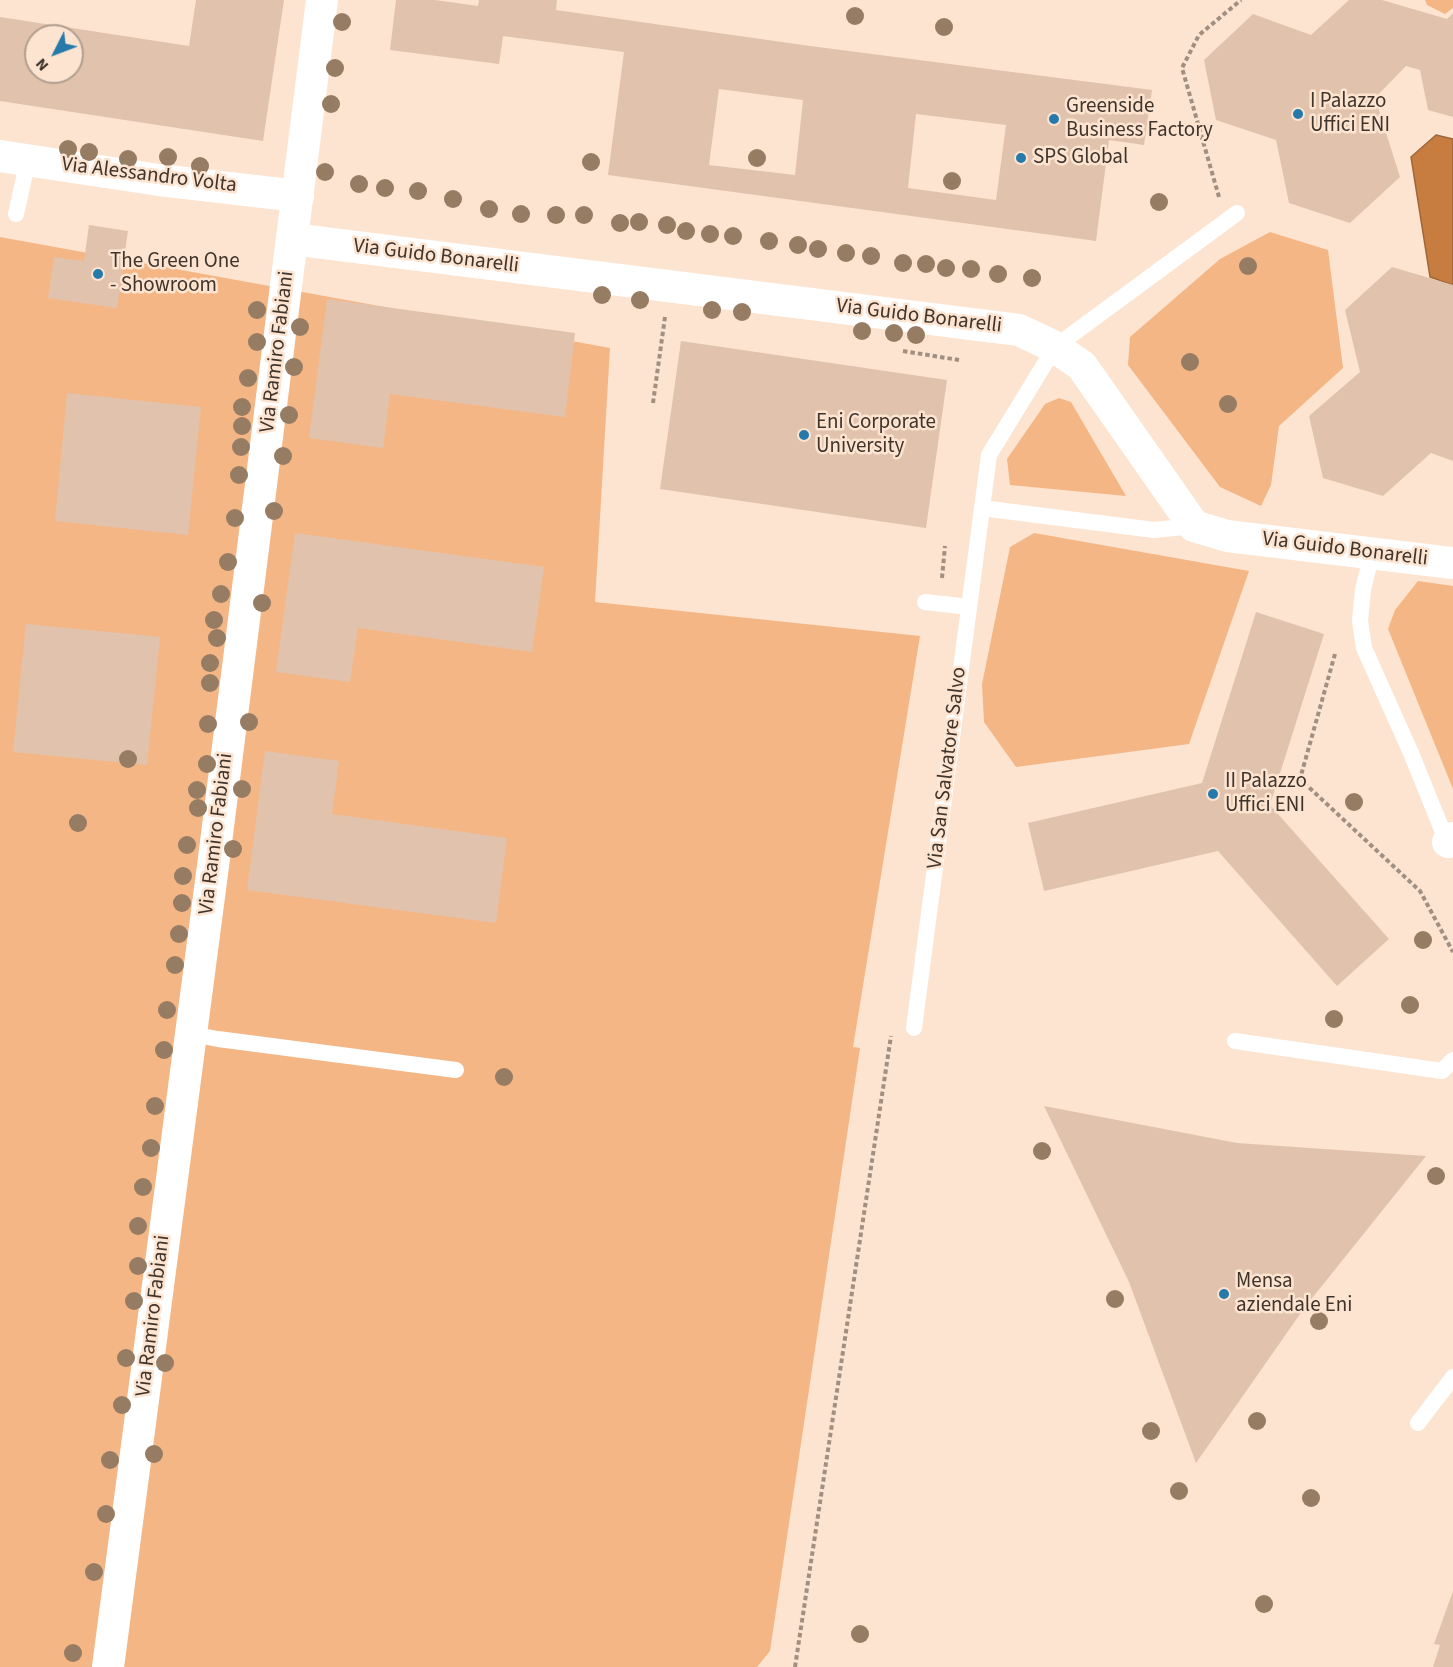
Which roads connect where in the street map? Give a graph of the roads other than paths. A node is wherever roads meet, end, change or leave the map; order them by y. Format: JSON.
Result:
{"nodes":[{"id":1,"x":322,"y":0,"type":"edge"},
{"id":2,"x":14,"y":158,"type":"edge"},
{"id":3,"x":298,"y":196,"type":"junction"},
{"id":4,"x":1237,"y":213,"type":"road end"},
{"id":5,"x":16,"y":214,"type":"dead end"},
{"id":6,"x":292,"y":239,"type":"junction"},
{"id":7,"x":1055,"y":347,"type":"junction"},
{"id":8,"x":982,"y":508,"type":"junction"},
{"id":9,"x":1194,"y":526,"type":"junction"},
{"id":10,"x":1372,"y":553,"type":"junction"},
{"id":11,"x":1453,"y":563,"type":"edge"},
{"id":12,"x":933,"y":603,"type":"road end"},
{"id":13,"x":969,"y":607,"type":"junction"},
{"id":14,"x":1451,"y":845,"type":"edge"},
{"id":15,"x":914,"y":1028,"type":"dead end"},
{"id":16,"x":191,"y":1034,"type":"junction"},
{"id":17,"x":1235,"y":1041,"type":"dead end"},
{"id":18,"x":1453,"y":1060,"type":"edge"},
{"id":19,"x":456,"y":1070,"type":"dead end"},
{"id":20,"x":1453,"y":1377,"type":"edge"},
{"id":21,"x":1418,"y":1423,"type":"dead end"},
{"id":22,"x":108,"y":1667,"type":"edge"}],
"edges":[{"from":1,"to":3,"type":"street","name":"Via Ramiro Fabiani"},
{"from":2,"to":3,"type":"street","name":"Via Alessandro Volta"},
{"from":2,"to":5,"type":"lane"},
{"from":3,"to":6,"type":"street","name":"Via Ramiro Fabiani"},
{"from":4,"to":7,"type":"lane"},
{"from":6,"to":7,"type":"street","name":"Via Guido Bonarelli"},
{"from":6,"to":16,"type":"street","name":"Via Ramiro Fabiani"},
{"from":7,"to":8,"type":"lane","name":"Via San Salvatore Salvo"},
{"from":7,"to":9,"type":"street","name":"Via Guido Bonarelli"},
{"from":8,"to":9,"type":"lane"},
{"from":8,"to":13,"type":"lane","name":"Via San Salvatore Salvo"},
{"from":9,"to":10,"type":"street","name":"Via Guido Bonarelli"},
{"from":10,"to":11,"type":"street","name":"Via Guido Bonarelli"},
{"from":10,"to":14,"type":"lane"},
{"from":12,"to":13,"type":"lane"},
{"from":13,"to":15,"type":"lane","name":"Via San Salvatore Salvo"},
{"from":16,"to":19,"type":"lane"},
{"from":16,"to":22,"type":"street","name":"Via Ramiro Fabiani"},
{"from":17,"to":18,"type":"lane"},
{"from":20,"to":21,"type":"lane"}]}
